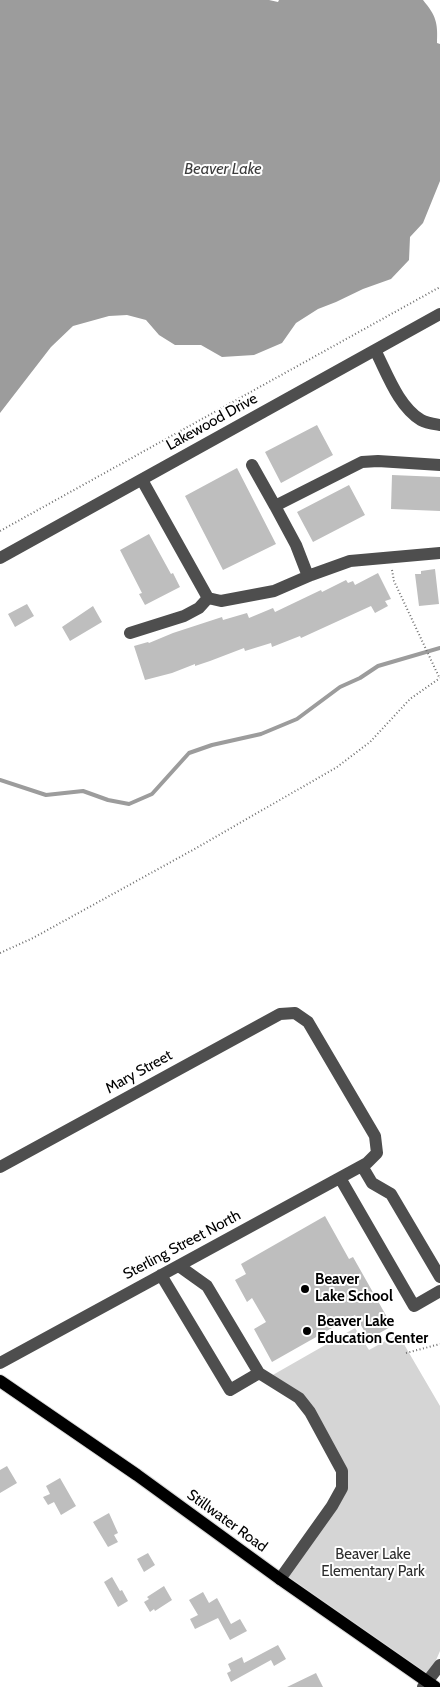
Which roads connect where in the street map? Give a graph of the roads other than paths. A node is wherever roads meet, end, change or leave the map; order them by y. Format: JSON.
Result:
{"nodes":[{"id":1,"x":440,"y":314,"type":"edge"},
{"id":2,"x":375,"y":350,"type":"junction"},
{"id":3,"x":440,"y":425,"type":"edge"},
{"id":4,"x":252,"y":465,"type":"dead end"},
{"id":5,"x":440,"y":465,"type":"edge"},
{"id":6,"x":142,"y":480,"type":"junction"},
{"id":7,"x":276,"y":506,"type":"junction"},
{"id":8,"x":440,"y":553,"type":"edge"},
{"id":9,"x":0,"y":558,"type":"edge"},
{"id":10,"x":308,"y":576,"type":"junction"},
{"id":11,"x":208,"y":598,"type":"junction"},
{"id":12,"x":130,"y":633,"type":"dead end"},
{"id":13,"x":377,"y":1152,"type":"joint"},
{"id":14,"x":362,"y":1166,"type":"junction"},
{"id":15,"x":0,"y":1167,"type":"edge"},
{"id":16,"x":340,"y":1178,"type":"junction"},
{"id":17,"x":179,"y":1266,"type":"junction"},
{"id":18,"x":161,"y":1275,"type":"junction"},
{"id":19,"x":440,"y":1277,"type":"edge"},
{"id":20,"x":440,"y":1292,"type":"edge"},
{"id":21,"x":0,"y":1363,"type":"edge"},
{"id":22,"x":259,"y":1373,"type":"junction"},
{"id":23,"x":0,"y":1381,"type":"edge"},
{"id":24,"x":280,"y":1579,"type":"junction"},
{"id":25,"x":440,"y":1665,"type":"edge"},
{"id":26,"x":428,"y":1685,"type":"edge"}],
"edges":[{"from":1,"to":2,"type":"street","name":"Lakewood Drive"},
{"from":2,"to":3,"type":"street"},
{"from":2,"to":6,"type":"street","name":"Lakewood Drive"},
{"from":4,"to":7,"type":"street"},
{"from":5,"to":7,"type":"street"},
{"from":6,"to":9,"type":"street","name":"Lakewood Drive"},
{"from":6,"to":11,"type":"street"},
{"from":7,"to":10,"type":"street"},
{"from":8,"to":10,"type":"street"},
{"from":10,"to":11,"type":"street"},
{"from":11,"to":12,"type":"street"},
{"from":13,"to":14,"type":"street","name":"Sterling Street North"},
{"from":13,"to":15,"type":"street","name":"Mary Street"},
{"from":14,"to":16,"type":"street","name":"Sterling Street North"},
{"from":14,"to":19,"type":"street"},
{"from":16,"to":17,"type":"street","name":"Sterling Street North"},
{"from":16,"to":20,"type":"street"},
{"from":17,"to":18,"type":"street","name":"Sterling Street North"},
{"from":17,"to":22,"type":"street"},
{"from":18,"to":21,"type":"street","name":"Sterling Street North"},
{"from":18,"to":22,"type":"street"},
{"from":22,"to":24,"type":"street"},
{"from":23,"to":24,"type":"main road","name":"Stillwater Road"},
{"from":24,"to":26,"type":"main road","name":"Stillwater Road"},
{"from":25,"to":26,"type":"street"}]}
